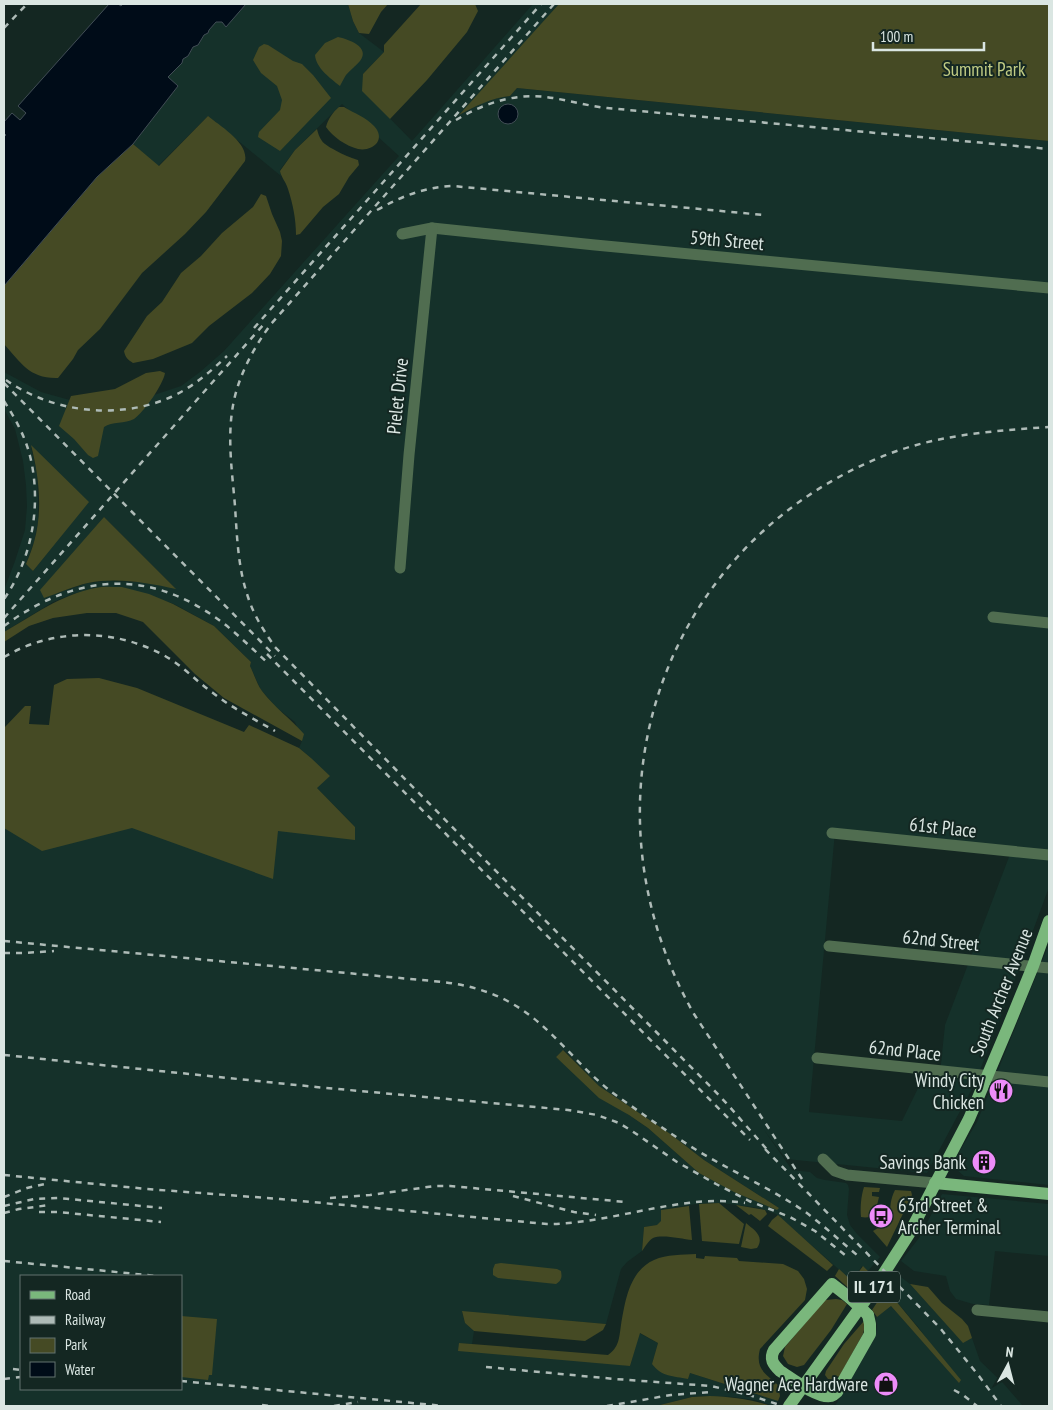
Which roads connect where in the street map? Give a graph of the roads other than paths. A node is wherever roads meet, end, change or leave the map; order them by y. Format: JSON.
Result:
{"nodes":[{"id":1,"x":432,"y":228,"type":"junction"},
{"id":2,"x":402,"y":234,"type":"dead end"},
{"id":3,"x":1049,"y":288,"type":"edge"},
{"id":4,"x":400,"y":568,"type":"dead end"},
{"id":5,"x":993,"y":617,"type":"dead end"},
{"id":6,"x":1049,"y":623,"type":"edge"},
{"id":7,"x":832,"y":833,"type":"dead end"},
{"id":8,"x":1049,"y":855,"type":"edge"},
{"id":9,"x":1049,"y":921,"type":"edge"},
{"id":10,"x":829,"y":946,"type":"dead end"},
{"id":11,"x":1033,"y":966,"type":"junction"},
{"id":12,"x":1049,"y":968,"type":"edge"},
{"id":13,"x":817,"y":1058,"type":"dead end"},
{"id":14,"x":987,"y":1076,"type":"junction"},
{"id":15,"x":1049,"y":1082,"type":"edge"},
{"id":16,"x":823,"y":1159,"type":"dead end"},
{"id":17,"x":935,"y":1183,"type":"junction"},
{"id":18,"x":1049,"y":1194,"type":"edge"},
{"id":19,"x":978,"y":1310,"type":"dead end"},
{"id":20,"x":1049,"y":1317,"type":"edge"},
{"id":21,"x":804,"y":1386,"type":"junction"},
{"id":22,"x":789,"y":1406,"type":"edge"}],
"edges":[{"from":1,"to":2,"type":"street","name":"59th Street"},
{"from":1,"to":3,"type":"street","name":"59th Street"},
{"from":1,"to":4,"type":"street","name":"Pielet Drive"},
{"from":5,"to":6,"type":"street"},
{"from":7,"to":8,"type":"street","name":"61st Place"},
{"from":9,"to":11,"type":"main road","name":"South Archer Avenue","number":"IL 171"},
{"from":10,"to":11,"type":"street","name":"62nd Street"},
{"from":11,"to":12,"type":"street","name":"62nd Street"},
{"from":11,"to":14,"type":"main road","name":"South Archer Avenue","number":"IL 171"},
{"from":13,"to":14,"type":"street","name":"62nd Place"},
{"from":14,"to":15,"type":"street","name":"62nd Place"},
{"from":14,"to":17,"type":"main road","name":"South Archer Avenue","number":"IL 171"},
{"from":16,"to":17,"type":"street"},
{"from":17,"to":18,"type":"main road"},
{"from":17,"to":21,"type":"main road","number":"IL 171"},
{"from":19,"to":20,"type":"street"},
{"from":21,"to":21,"type":"main road","bridge":true},
{"from":21,"to":22,"type":"main road","number":"IL 171"}]}
